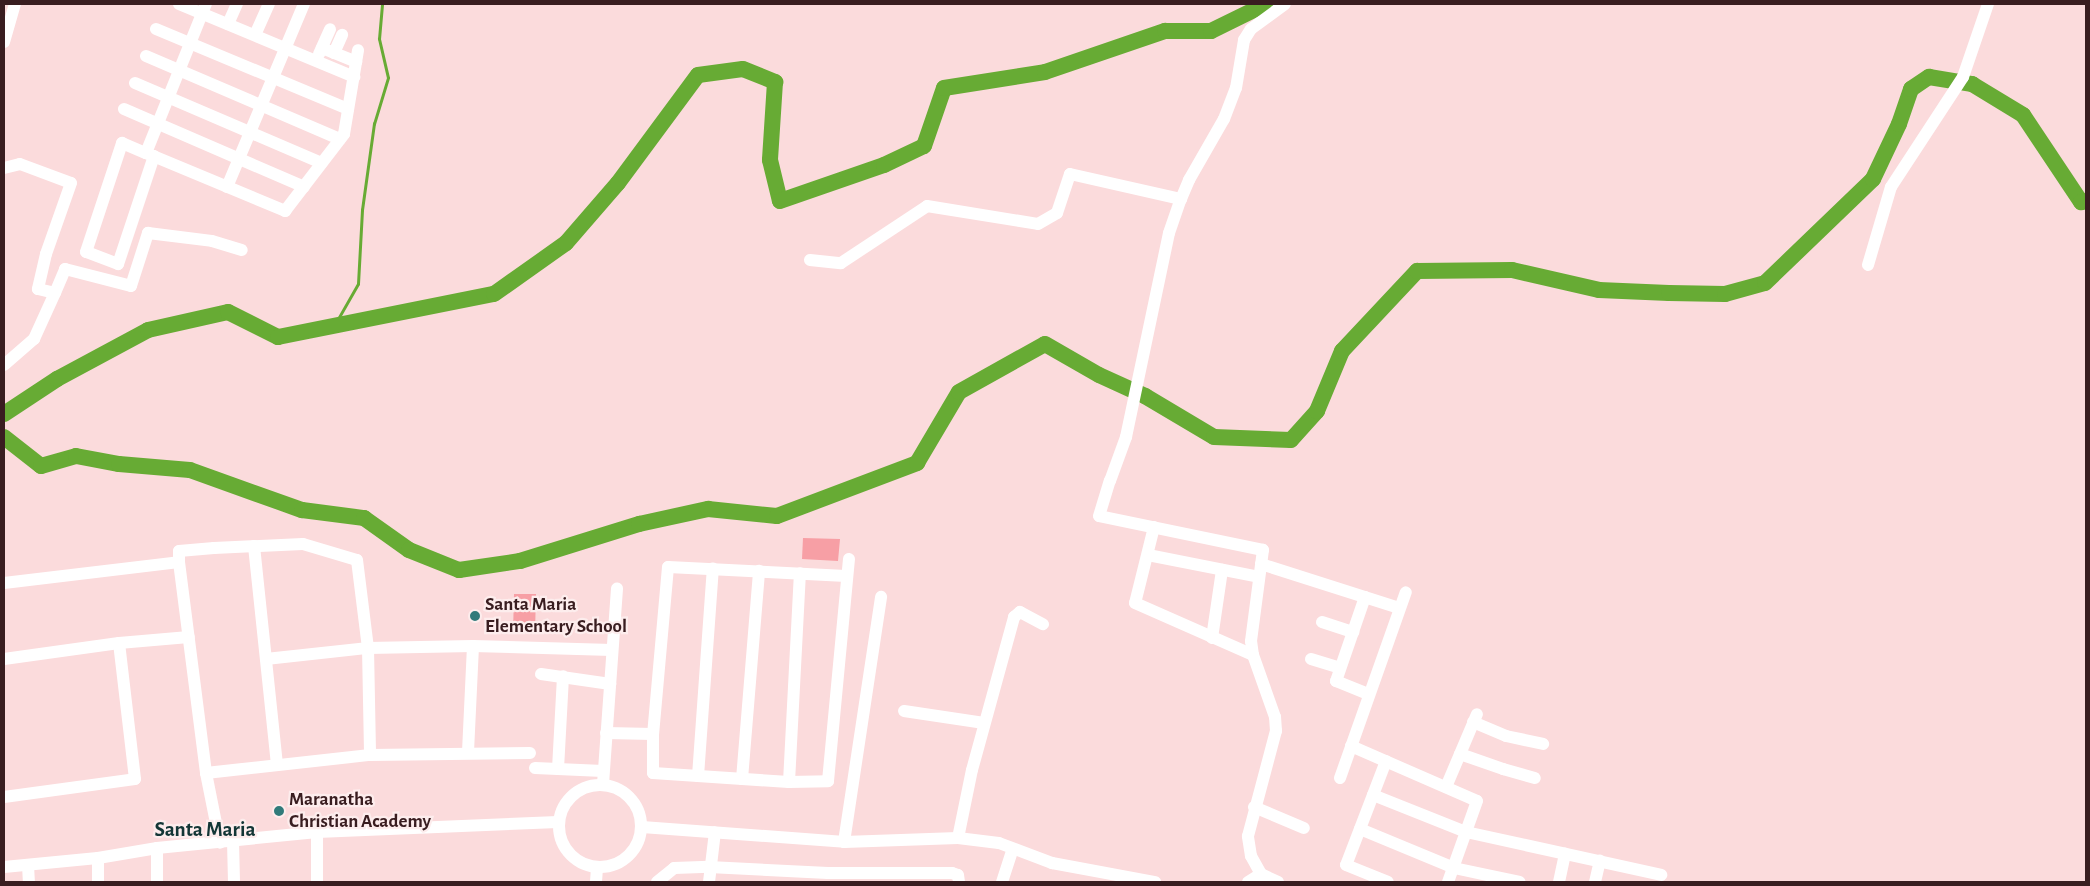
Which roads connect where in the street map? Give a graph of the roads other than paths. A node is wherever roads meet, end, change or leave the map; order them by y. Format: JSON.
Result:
{"nodes":[{"id":1,"x":15,"y":4,"type":"edge"},
{"id":2,"x":180,"y":4,"type":"edge"},
{"id":3,"x":237,"y":4,"type":"edge"},
{"id":4,"x":269,"y":4,"type":"edge"},
{"id":5,"x":304,"y":4,"type":"edge"},
{"id":6,"x":1285,"y":4,"type":"edge"},
{"id":7,"x":1988,"y":4,"type":"edge"},
{"id":8,"x":204,"y":9,"type":"edge"},
{"id":9,"x":228,"y":24,"type":"junction"},
{"id":10,"x":156,"y":29,"type":"dead end"},
{"id":11,"x":330,"y":29,"type":"dead end"},
{"id":12,"x":255,"y":35,"type":"junction"},
{"id":13,"x":342,"y":35,"type":"dead end"},
{"id":14,"x":4,"y":42,"type":"edge"},
{"id":15,"x":190,"y":44,"type":"junction"},
{"id":16,"x":286,"y":48,"type":"junction"},
{"id":17,"x":322,"y":48,"type":"junction"},
{"id":18,"x":334,"y":53,"type":"junction"},
{"id":19,"x":146,"y":56,"type":"dead end"},
{"id":20,"x":316,"y":61,"type":"junction"},
{"id":21,"x":179,"y":70,"type":"junction"},
{"id":22,"x":354,"y":77,"type":"junction"},
{"id":23,"x":273,"y":78,"type":"junction"},
{"id":24,"x":135,"y":82,"type":"dead end"},
{"id":25,"x":169,"y":97,"type":"junction"},
{"id":26,"x":262,"y":105,"type":"junction"},
{"id":27,"x":124,"y":109,"type":"dead end"},
{"id":28,"x":348,"y":109,"type":"junction"},
{"id":29,"x":158,"y":124,"type":"junction"},
{"id":30,"x":250,"y":132,"type":"junction"},
{"id":31,"x":340,"y":139,"type":"junction"},
{"id":32,"x":150,"y":154,"type":"junction"},
{"id":33,"x":239,"y":159,"type":"junction"},
{"id":34,"x":322,"y":163,"type":"junction"},
{"id":35,"x":4,"y":168,"type":"edge"},
{"id":36,"x":228,"y":187,"type":"junction"},
{"id":37,"x":304,"y":187,"type":"junction"},
{"id":38,"x":1182,"y":199,"type":"junction"},
{"id":39,"x":242,"y":250,"type":"dead end"},
{"id":40,"x":810,"y":260,"type":"dead end"},
{"id":41,"x":1868,"y":265,"type":"dead end"},
{"id":42,"x":55,"y":293,"type":"junction"},
{"id":43,"x":4,"y":365,"type":"edge"},
{"id":44,"x":1154,"y":527,"type":"junction"},
{"id":45,"x":254,"y":546,"type":"junction"},
{"id":46,"x":1148,"y":556,"type":"junction"},
{"id":47,"x":849,"y":559,"type":"dead end"},
{"id":48,"x":179,"y":562,"type":"junction"},
{"id":49,"x":712,"y":569,"type":"junction"},
{"id":50,"x":1222,"y":570,"type":"junction"},
{"id":51,"x":1260,"y":570,"type":"junction"},
{"id":52,"x":759,"y":571,"type":"junction"},
{"id":53,"x":800,"y":574,"type":"junction"},
{"id":54,"x":846,"y":576,"type":"junction"},
{"id":55,"x":4,"y":583,"type":"edge"},
{"id":56,"x":617,"y":588,"type":"dead end"},
{"id":57,"x":1406,"y":592,"type":"dead end"},
{"id":58,"x":881,"y":597,"type":"dead end"},
{"id":59,"x":1364,"y":597,"type":"junction"},
{"id":60,"x":1399,"y":608,"type":"junction"},
{"id":61,"x":1322,"y":622,"type":"dead end"},
{"id":62,"x":1043,"y":624,"type":"dead end"},
{"id":63,"x":1352,"y":632,"type":"junction"},
{"id":64,"x":189,"y":637,"type":"junction"},
{"id":65,"x":1212,"y":638,"type":"junction"},
{"id":66,"x":119,"y":642,"type":"junction"},
{"id":67,"x":473,"y":646,"type":"junction"},
{"id":68,"x":368,"y":648,"type":"junction"},
{"id":69,"x":612,"y":650,"type":"junction"},
{"id":70,"x":1253,"y":656,"type":"junction"},
{"id":71,"x":4,"y":659,"type":"edge"},
{"id":72,"x":266,"y":659,"type":"junction"},
{"id":73,"x":1311,"y":659,"type":"dead end"},
{"id":74,"x":1340,"y":668,"type":"junction"},
{"id":75,"x":541,"y":674,"type":"dead end"},
{"id":76,"x":563,"y":676,"type":"junction"},
{"id":77,"x":610,"y":684,"type":"junction"},
{"id":78,"x":1369,"y":694,"type":"junction"},
{"id":79,"x":904,"y":711,"type":"dead end"},
{"id":80,"x":984,"y":723,"type":"junction"},
{"id":81,"x":606,"y":733,"type":"junction"},
{"id":82,"x":653,"y":734,"type":"junction"},
{"id":83,"x":1542,"y":744,"type":"dead end"},
{"id":84,"x":1351,"y":746,"type":"junction"},
{"id":85,"x":468,"y":752,"type":"junction"},
{"id":86,"x":530,"y":753,"type":"dead end"},
{"id":87,"x":1460,"y":754,"type":"junction"},
{"id":88,"x":370,"y":755,"type":"junction"},
{"id":89,"x":1386,"y":761,"type":"junction"},
{"id":90,"x":277,"y":765,"type":"junction"},
{"id":91,"x":535,"y":768,"type":"dead end"},
{"id":92,"x":558,"y":769,"type":"junction"},
{"id":93,"x":206,"y":773,"type":"junction"},
{"id":94,"x":698,"y":776,"type":"junction"},
{"id":95,"x":603,"y":778,"type":"junction"},
{"id":96,"x":1340,"y":778,"type":"dead end"},
{"id":97,"x":1534,"y":778,"type":"dead end"},
{"id":98,"x":742,"y":779,"type":"junction"},
{"id":99,"x":789,"y":782,"type":"junction"},
{"id":100,"x":1446,"y":787,"type":"junction"},
{"id":101,"x":1373,"y":796,"type":"junction"},
{"id":102,"x":4,"y":797,"type":"edge"},
{"id":103,"x":1254,"y":807,"type":"junction"},
{"id":104,"x":558,"y":822,"type":"junction"},
{"id":105,"x":642,"y":827,"type":"junction"},
{"id":106,"x":1304,"y":828,"type":"dead end"},
{"id":107,"x":1360,"y":829,"type":"junction"},
{"id":108,"x":317,"y":832,"type":"junction"},
{"id":109,"x":715,"y":832,"type":"junction"},
{"id":110,"x":1466,"y":832,"type":"junction"},
{"id":111,"x":958,"y":838,"type":"junction"},
{"id":112,"x":226,"y":842,"type":"junction"},
{"id":113,"x":844,"y":842,"type":"junction"},
{"id":114,"x":157,"y":848,"type":"junction"},
{"id":115,"x":1014,"y":849,"type":"junction"},
{"id":116,"x":1565,"y":854,"type":"junction"},
{"id":117,"x":98,"y":858,"type":"junction"},
{"id":118,"x":1600,"y":861,"type":"junction"},
{"id":119,"x":28,"y":865,"type":"junction"},
{"id":120,"x":4,"y":867,"type":"edge"},
{"id":121,"x":709,"y":867,"type":"junction"},
{"id":122,"x":596,"y":868,"type":"junction"},
{"id":123,"x":674,"y":868,"type":"junction"},
{"id":124,"x":1454,"y":868,"type":"junction"},
{"id":125,"x":1078,"y":869,"type":"junction"},
{"id":126,"x":1261,"y":874,"type":"junction"},
{"id":127,"x":1661,"y":875,"type":"dead end"},
{"id":128,"x":28,"y":882,"type":"edge"},
{"id":129,"x":98,"y":882,"type":"edge"},
{"id":130,"x":157,"y":882,"type":"edge"},
{"id":131,"x":234,"y":882,"type":"edge"},
{"id":132,"x":317,"y":882,"type":"edge"},
{"id":133,"x":596,"y":882,"type":"edge"},
{"id":134,"x":657,"y":882,"type":"edge"},
{"id":135,"x":674,"y":882,"type":"edge"},
{"id":136,"x":708,"y":882,"type":"edge"},
{"id":137,"x":959,"y":882,"type":"edge"},
{"id":138,"x":1002,"y":882,"type":"edge"},
{"id":139,"x":1075,"y":882,"type":"edge"},
{"id":140,"x":1155,"y":882,"type":"edge"},
{"id":141,"x":1248,"y":882,"type":"edge"},
{"id":142,"x":1278,"y":882,"type":"edge"},
{"id":143,"x":1388,"y":882,"type":"edge"},
{"id":144,"x":1448,"y":882,"type":"edge"},
{"id":145,"x":1520,"y":882,"type":"edge"},
{"id":146,"x":1559,"y":882,"type":"edge"},
{"id":147,"x":1595,"y":882,"type":"edge"}],
"edges":[{"from":1,"to":14,"type":"street"},
{"from":2,"to":8,"type":"street"},
{"from":3,"to":9,"type":"street"},
{"from":4,"to":12,"type":"street"},
{"from":5,"to":16,"type":"street"},
{"from":6,"to":38,"type":"street"},
{"from":7,"to":41,"type":"street"},
{"from":8,"to":9,"type":"street"},
{"from":8,"to":15,"type":"street"},
{"from":9,"to":12,"type":"street"},
{"from":10,"to":15,"type":"street"},
{"from":11,"to":17,"type":"street"},
{"from":12,"to":16,"type":"street"},
{"from":13,"to":18,"type":"street"},
{"from":15,"to":21,"type":"street"},
{"from":15,"to":23,"type":"street"},
{"from":16,"to":20,"type":"street"},
{"from":16,"to":23,"type":"street"},
{"from":17,"to":18,"type":"street"},
{"from":17,"to":20,"type":"street"},
{"from":18,"to":22,"type":"street"},
{"from":19,"to":21,"type":"street"},
{"from":20,"to":22,"type":"street"},
{"from":21,"to":25,"type":"street"},
{"from":21,"to":26,"type":"street"},
{"from":22,"to":28,"type":"street"},
{"from":23,"to":26,"type":"street"},
{"from":23,"to":28,"type":"street"},
{"from":24,"to":25,"type":"street"},
{"from":25,"to":29,"type":"street"},
{"from":25,"to":30,"type":"street"},
{"from":26,"to":30,"type":"street"},
{"from":26,"to":31,"type":"street"},
{"from":27,"to":29,"type":"street"},
{"from":28,"to":31,"type":"street"},
{"from":29,"to":32,"type":"street"},
{"from":29,"to":33,"type":"street"},
{"from":30,"to":33,"type":"street"},
{"from":30,"to":34,"type":"street"},
{"from":31,"to":34,"type":"street"},
{"from":32,"to":32,"type":"street"},
{"from":32,"to":36,"type":"street"},
{"from":33,"to":36,"type":"street"},
{"from":33,"to":37,"type":"street"},
{"from":34,"to":37,"type":"street"},
{"from":35,"to":42,"type":"street"},
{"from":36,"to":37,"type":"street"},
{"from":38,"to":40,"type":"street"},
{"from":38,"to":44,"type":"street"},
{"from":39,"to":42,"type":"street"},
{"from":42,"to":43,"type":"street"},
{"from":44,"to":46,"type":"street"},
{"from":44,"to":51,"type":"street"},
{"from":45,"to":48,"type":"street"},
{"from":45,"to":68,"type":"street"},
{"from":45,"to":72,"type":"street"},
{"from":46,"to":50,"type":"street"},
{"from":46,"to":65,"type":"street"},
{"from":47,"to":54,"type":"street"},
{"from":48,"to":55,"type":"street"},
{"from":48,"to":64,"type":"street"},
{"from":49,"to":52,"type":"street"},
{"from":49,"to":82,"type":"street"},
{"from":49,"to":94,"type":"street"},
{"from":50,"to":51,"type":"street"},
{"from":50,"to":65,"type":"street"},
{"from":51,"to":59,"type":"street"},
{"from":51,"to":70,"type":"street"},
{"from":52,"to":53,"type":"street"},
{"from":52,"to":98,"type":"street"},
{"from":53,"to":54,"type":"street"},
{"from":53,"to":99,"type":"street"},
{"from":54,"to":99,"type":"street"},
{"from":56,"to":69,"type":"street"},
{"from":57,"to":60,"type":"street"},
{"from":58,"to":113,"type":"street"},
{"from":59,"to":60,"type":"street"},
{"from":59,"to":63,"type":"street"},
{"from":60,"to":78,"type":"street"},
{"from":61,"to":63,"type":"street"},
{"from":62,"to":80,"type":"street"},
{"from":63,"to":74,"type":"street"},
{"from":64,"to":66,"type":"street"},
{"from":64,"to":93,"type":"street"},
{"from":65,"to":70,"type":"street"},
{"from":66,"to":71,"type":"street"},
{"from":66,"to":102,"type":"street"},
{"from":67,"to":68,"type":"street"},
{"from":67,"to":69,"type":"street"},
{"from":67,"to":85,"type":"street"},
{"from":68,"to":72,"type":"street"},
{"from":68,"to":88,"type":"street"},
{"from":69,"to":77,"type":"street"},
{"from":70,"to":103,"type":"street"},
{"from":72,"to":90,"type":"street"},
{"from":73,"to":74,"type":"street"},
{"from":74,"to":78,"type":"street"},
{"from":75,"to":76,"type":"street"},
{"from":76,"to":77,"type":"street"},
{"from":76,"to":92,"type":"street"},
{"from":77,"to":81,"type":"street"},
{"from":78,"to":84,"type":"street"},
{"from":79,"to":80,"type":"street"},
{"from":80,"to":111,"type":"street"},
{"from":81,"to":82,"type":"street"},
{"from":81,"to":95,"type":"street"},
{"from":82,"to":94,"type":"street"},
{"from":83,"to":87,"type":"street"},
{"from":84,"to":89,"type":"street"},
{"from":84,"to":96,"type":"street"},
{"from":85,"to":86,"type":"street"},
{"from":85,"to":88,"type":"street"},
{"from":87,"to":97,"type":"street"},
{"from":87,"to":100,"type":"street"},
{"from":88,"to":90,"type":"street"},
{"from":89,"to":100,"type":"street"},
{"from":89,"to":101,"type":"street"},
{"from":90,"to":93,"type":"street"},
{"from":91,"to":92,"type":"street"},
{"from":92,"to":95,"type":"street"},
{"from":93,"to":112,"type":"street"},
{"from":94,"to":98,"type":"street"},
{"from":95,"to":104,"type":"street"},
{"from":95,"to":105,"type":"street"},
{"from":98,"to":99,"type":"street"},
{"from":100,"to":110,"type":"street"},
{"from":101,"to":107,"type":"street"},
{"from":101,"to":110,"type":"street"},
{"from":103,"to":106,"type":"street"},
{"from":103,"to":126,"type":"street"},
{"from":104,"to":108,"type":"street"},
{"from":104,"to":122,"type":"street"},
{"from":105,"to":109,"type":"street"},
{"from":105,"to":122,"type":"street"},
{"from":107,"to":124,"type":"street"},
{"from":107,"to":143,"type":"street"},
{"from":108,"to":112,"type":"street"},
{"from":108,"to":132,"type":"street"},
{"from":109,"to":113,"type":"street"},
{"from":109,"to":121,"type":"street"},
{"from":110,"to":116,"type":"street"},
{"from":110,"to":124,"type":"street"},
{"from":111,"to":113,"type":"street"},
{"from":111,"to":115,"type":"street"},
{"from":112,"to":114,"type":"street"},
{"from":112,"to":131,"type":"street"},
{"from":114,"to":117,"type":"street"},
{"from":114,"to":130,"type":"street"},
{"from":115,"to":125,"type":"street"},
{"from":115,"to":138,"type":"street"},
{"from":116,"to":118,"type":"street"},
{"from":116,"to":146,"type":"street"},
{"from":117,"to":119,"type":"street"},
{"from":117,"to":129,"type":"street"},
{"from":118,"to":127,"type":"street"},
{"from":118,"to":147,"type":"street"},
{"from":119,"to":120,"type":"street"},
{"from":119,"to":128,"type":"street"},
{"from":121,"to":123,"type":"street"},
{"from":121,"to":136,"type":"street"},
{"from":121,"to":137,"type":"street"},
{"from":122,"to":133,"type":"street"},
{"from":123,"to":134,"type":"street"},
{"from":123,"to":135,"type":"street"},
{"from":124,"to":144,"type":"street"},
{"from":124,"to":145,"type":"street"},
{"from":125,"to":139,"type":"street"},
{"from":125,"to":140,"type":"street"},
{"from":126,"to":141,"type":"street"},
{"from":126,"to":142,"type":"street"}]}
